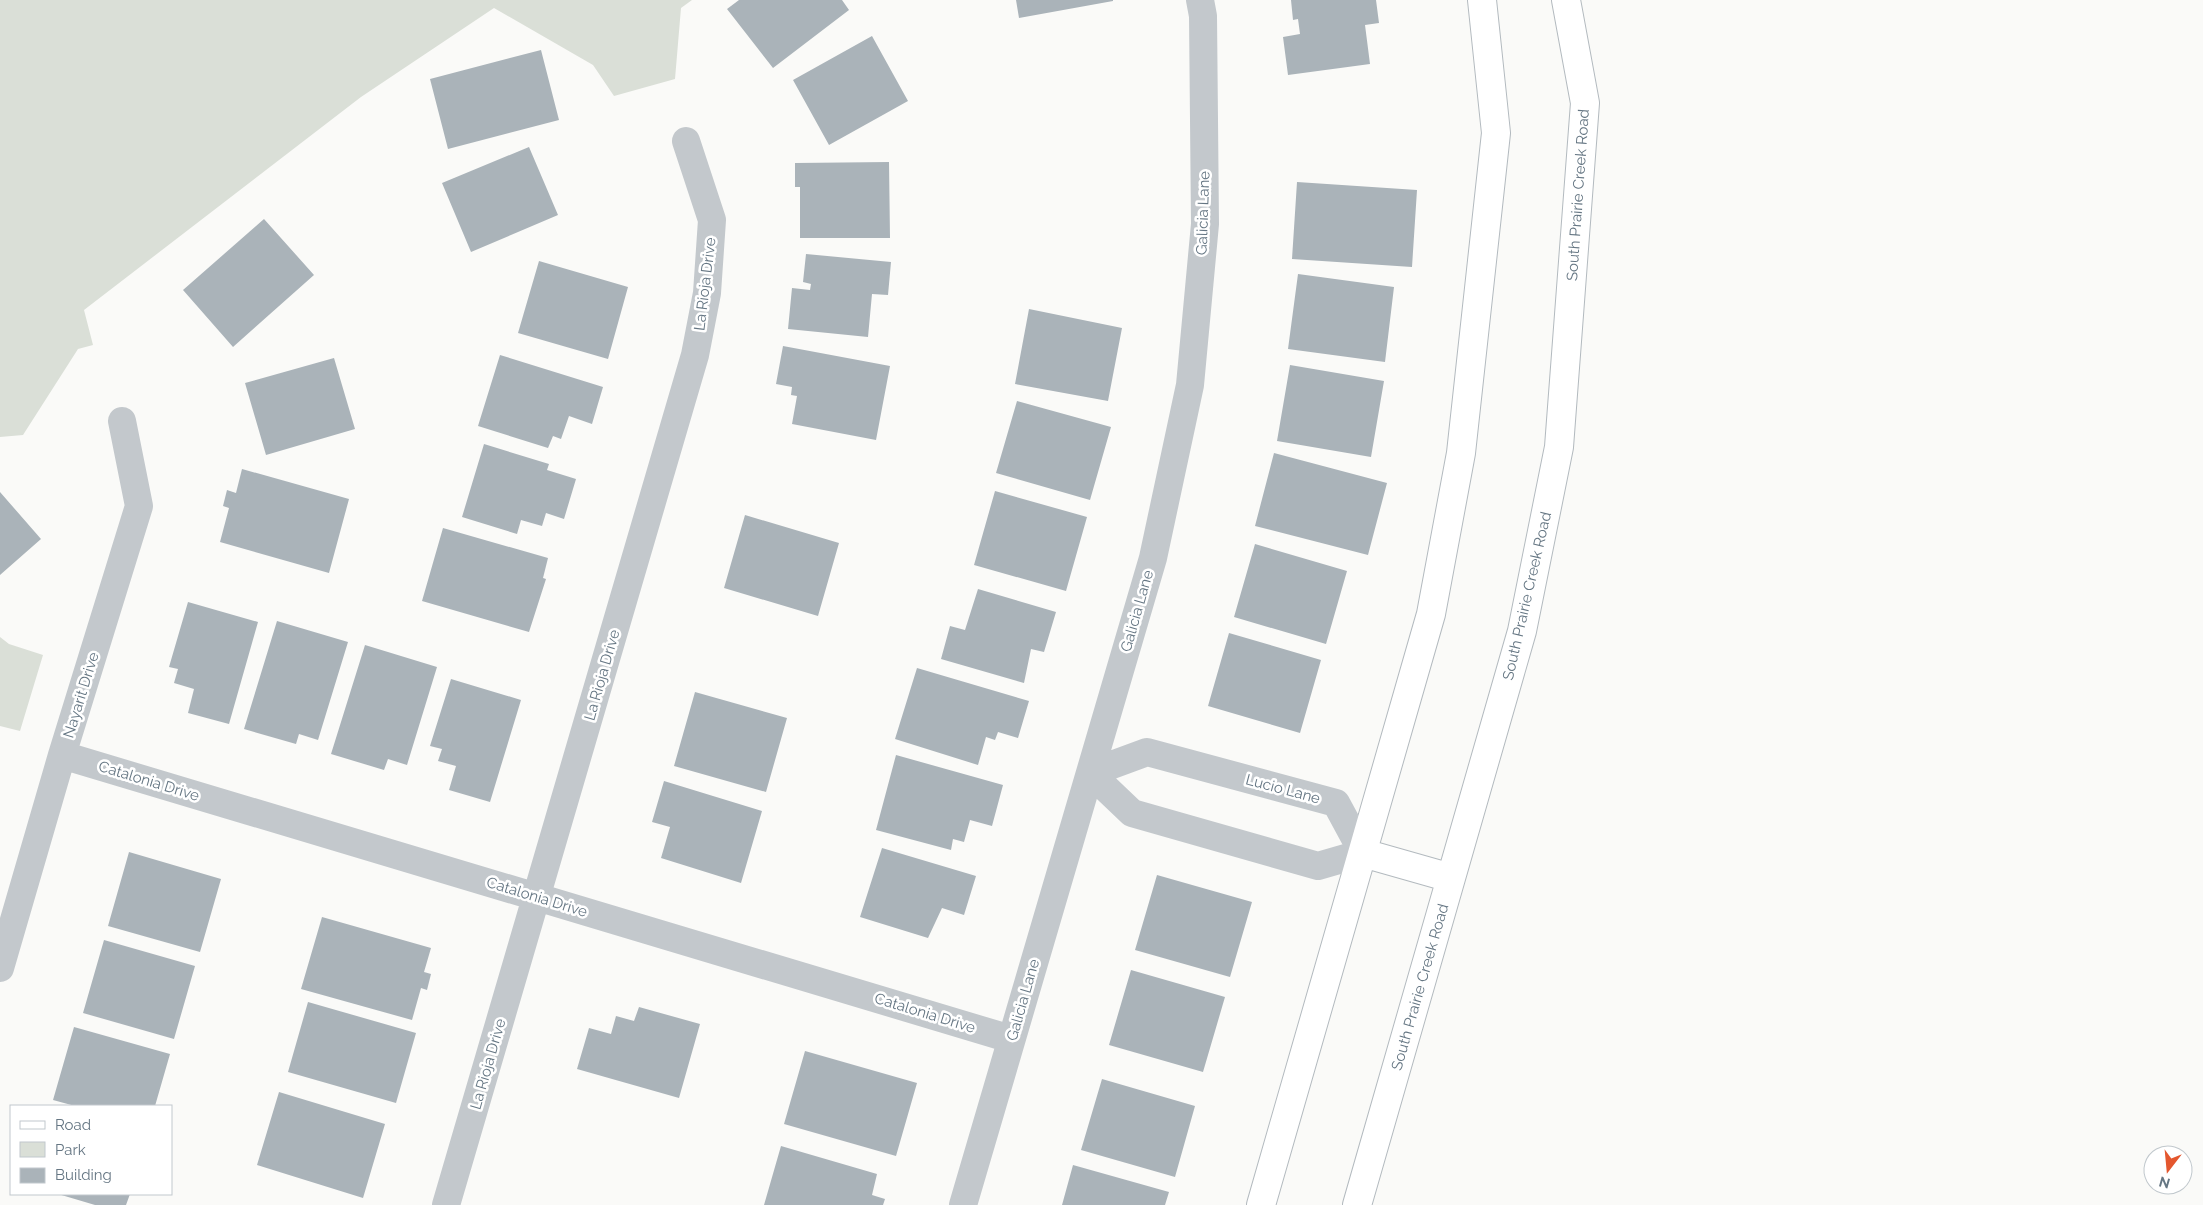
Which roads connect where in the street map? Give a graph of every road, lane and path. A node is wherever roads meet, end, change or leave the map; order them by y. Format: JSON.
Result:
{"nodes":[{"id":1,"x":1200,"y":0,"type":"edge"},
{"id":2,"x":1482,"y":0,"type":"edge"},
{"id":3,"x":1566,"y":0,"type":"edge"},
{"id":4,"x":686,"y":141,"type":"dead end"},
{"id":5,"x":122,"y":420,"type":"dead end"},
{"id":6,"x":62,"y":755,"type":"junction"},
{"id":7,"x":1090,"y":773,"type":"junction"},
{"id":8,"x":1363,"y":853,"type":"junction"},
{"id":9,"x":1452,"y":878,"type":"junction"},
{"id":10,"x":537,"y":897,"type":"junction"},
{"id":11,"x":0,"y":968,"type":"edge"},
{"id":12,"x":1012,"y":1039,"type":"junction"},
{"id":13,"x":446,"y":1205,"type":"edge"},
{"id":14,"x":963,"y":1205,"type":"edge"},
{"id":15,"x":1262,"y":1205,"type":"edge"},
{"id":16,"x":1357,"y":1205,"type":"edge"}],
"edges":[{"from":1,"to":7,"type":"street","name":"Galicia Lane"},
{"from":2,"to":8,"type":"main road"},
{"from":3,"to":9,"type":"main road","name":"South Prairie Creek Road"},
{"from":4,"to":10,"type":"street","name":"La Rioja Drive"},
{"from":5,"to":6,"type":"street","name":"Nayarit Drive"},
{"from":6,"to":10,"type":"street","name":"Catalonia Drive"},
{"from":6,"to":11,"type":"street","name":"Nayarit Drive"},
{"from":7,"to":8,"type":"street"},
{"from":7,"to":8,"type":"street","name":"Lucio Lane"},
{"from":7,"to":12,"type":"street","name":"Galicia Lane"},
{"from":8,"to":9,"type":"main road"},
{"from":8,"to":15,"type":"main road"},
{"from":9,"to":16,"type":"main road","name":"South Prairie Creek Road"},
{"from":10,"to":12,"type":"street","name":"Catalonia Drive"},
{"from":10,"to":13,"type":"street","name":"La Rioja Drive"},
{"from":12,"to":14,"type":"street","name":"Galicia Lane"}]}
